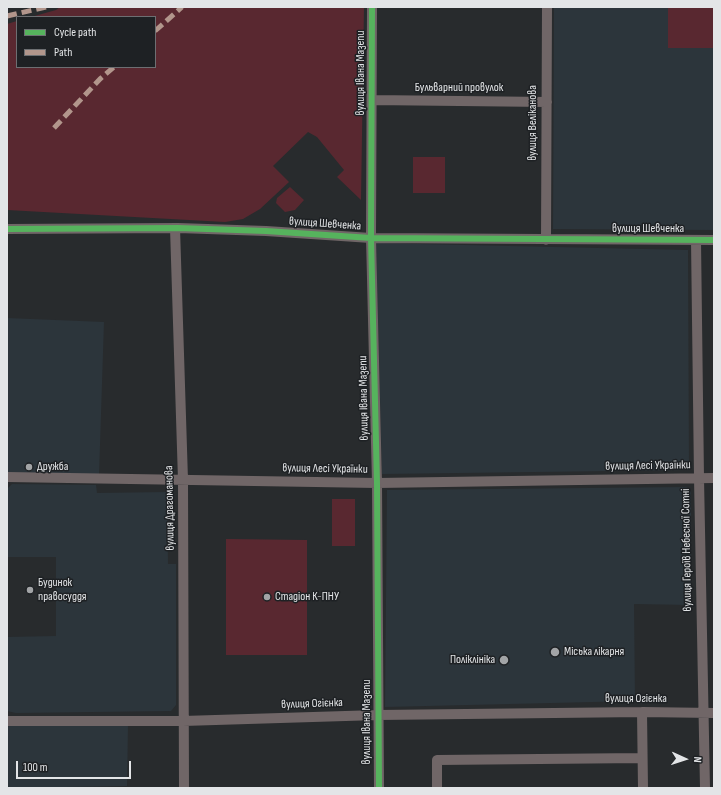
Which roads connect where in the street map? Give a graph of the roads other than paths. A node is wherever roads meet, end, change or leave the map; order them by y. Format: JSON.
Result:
{"nodes":[{"id":1,"x":372,"y":7,"type":"edge"},
{"id":2,"x":547,"y":7,"type":"edge"},
{"id":3,"x":372,"y":100,"type":"junction"},
{"id":4,"x":546,"y":102,"type":"junction"},
{"id":5,"x":175,"y":228,"type":"junction"},
{"id":6,"x":7,"y":229,"type":"edge"},
{"id":7,"x":371,"y":238,"type":"junction"},
{"id":8,"x":546,"y":240,"type":"junction"},
{"id":9,"x":696,"y":240,"type":"junction"},
{"id":10,"x":714,"y":240,"type":"edge"},
{"id":11,"x":7,"y":477,"type":"edge"},
{"id":12,"x":699,"y":478,"type":"junction"},
{"id":13,"x":714,"y":478,"type":"edge"},
{"id":14,"x":183,"y":480,"type":"junction"},
{"id":15,"x":377,"y":483,"type":"junction"},
{"id":16,"x":642,"y":712,"type":"junction"},
{"id":17,"x":703,"y":713,"type":"junction"},
{"id":18,"x":714,"y":713,"type":"edge"},
{"id":19,"x":378,"y":715,"type":"junction"},
{"id":20,"x":7,"y":721,"type":"edge"},
{"id":21,"x":183,"y":721,"type":"junction"},
{"id":22,"x":642,"y":758,"type":"junction"},
{"id":23,"x":184,"y":788,"type":"edge"},
{"id":24,"x":379,"y":788,"type":"edge"},
{"id":25,"x":437,"y":788,"type":"edge"},
{"id":26,"x":643,"y":788,"type":"edge"},
{"id":27,"x":705,"y":788,"type":"edge"}],
"edges":[{"from":1,"to":3,"type":"street","name":"вулиця Івана Мазепи"},
{"from":2,"to":4,"type":"street","name":"вулиця Веліканова"},
{"from":3,"to":4,"type":"street","name":"Бульварний провулок"},
{"from":3,"to":7,"type":"street","name":"вулиця Івана Мазепи"},
{"from":4,"to":8,"type":"street","name":"вулиця Веліканова"},
{"from":5,"to":6,"type":"street","name":"вулиця Шевченка"},
{"from":5,"to":7,"type":"street","name":"вулиця Шевченка"},
{"from":5,"to":14,"type":"street","name":"вулиця Драгоманова"},
{"from":7,"to":8,"type":"street","name":"вулиця Шевченка"},
{"from":7,"to":15,"type":"street","name":"вулиця Івана Мазепи"},
{"from":8,"to":9,"type":"street","name":"вулиця Шевченка"},
{"from":9,"to":10,"type":"street","name":"вулиця Шевченка"},
{"from":9,"to":12,"type":"street","name":"вулиця Героїв Небесної Сотні"},
{"from":11,"to":14,"type":"street","name":"вулиця Лесі Українки"},
{"from":12,"to":13,"type":"street","name":"вулиця Лесі Українки"},
{"from":12,"to":15,"type":"street","name":"вулиця Лесі Українки"},
{"from":12,"to":17,"type":"street","name":"вулиця Героїв Небесної Сотні"},
{"from":14,"to":15,"type":"street","name":"вулиця Лесі Українки"},
{"from":14,"to":21,"type":"street","name":"вулиця Драгоманова"},
{"from":15,"to":19,"type":"street","name":"вулиця Івана Мазепи"},
{"from":16,"to":17,"type":"street","name":"вулиця Огієнка"},
{"from":16,"to":19,"type":"street","name":"вулиця Огієнка"},
{"from":16,"to":22,"type":"street"},
{"from":17,"to":18,"type":"street","name":"вулиця Огієнка"},
{"from":17,"to":27,"type":"street","name":"вулиця Героїв Небесної Сотні"},
{"from":19,"to":21,"type":"street","name":"вулиця Огієнка"},
{"from":19,"to":24,"type":"street","name":"вулиця Івана Мазепи"},
{"from":20,"to":21,"type":"street","name":"вулиця Огієнка"},
{"from":21,"to":23,"type":"street","name":"вулиця Драгоманова"},
{"from":22,"to":25,"type":"street"},
{"from":22,"to":26,"type":"street"}]}
